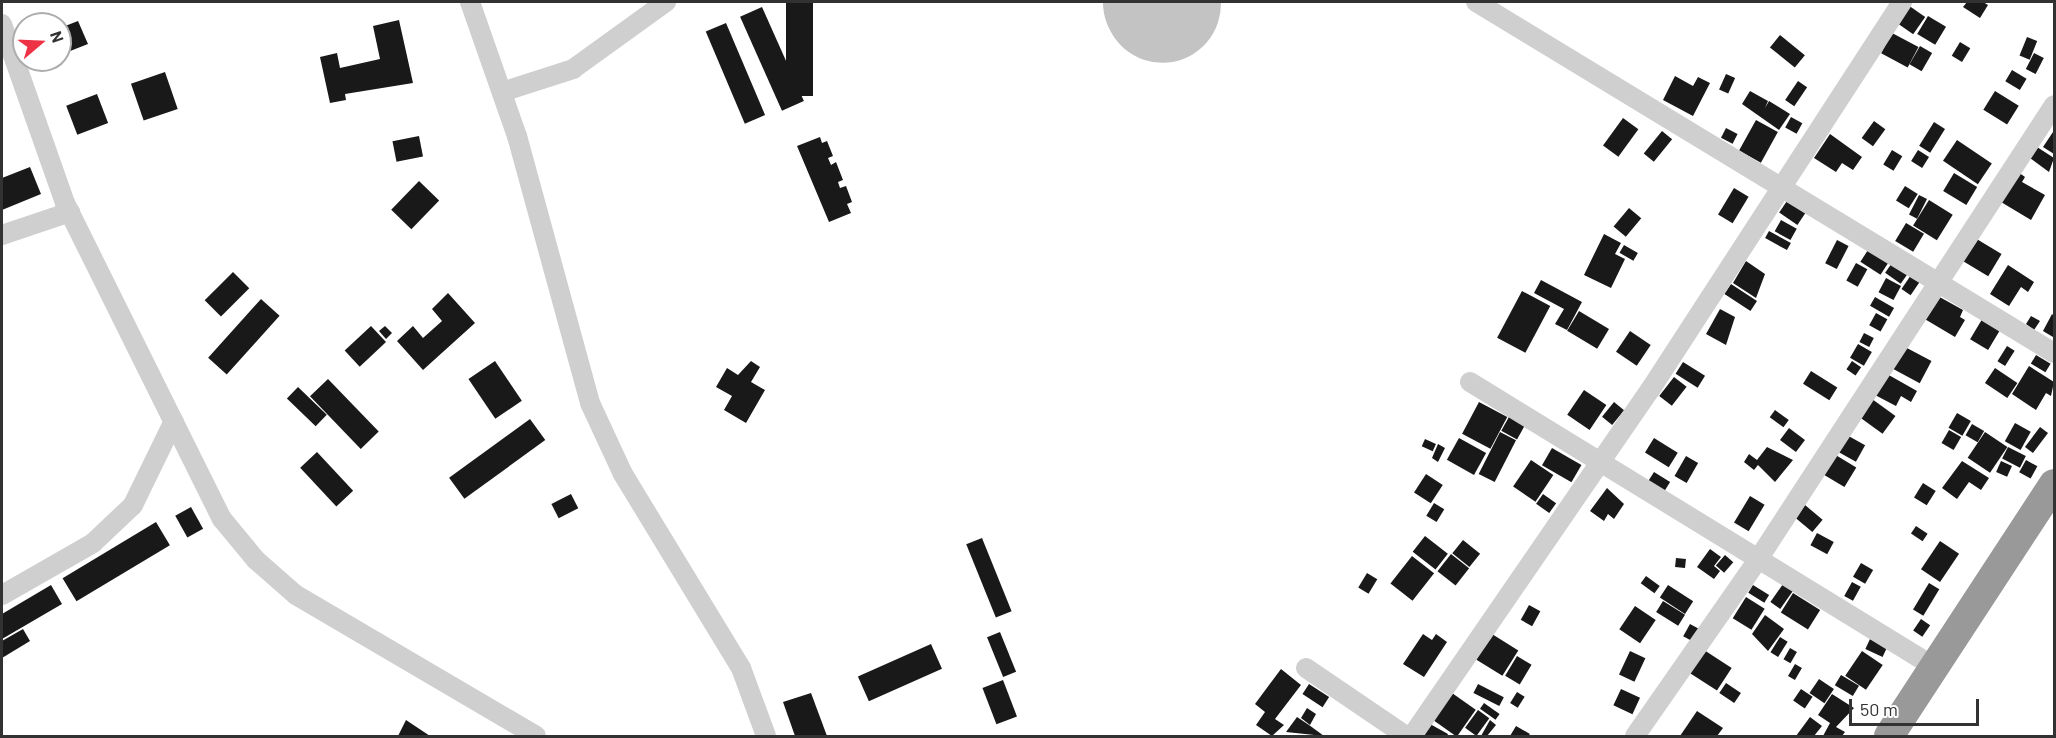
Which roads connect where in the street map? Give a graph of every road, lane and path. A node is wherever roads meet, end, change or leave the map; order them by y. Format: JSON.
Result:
{"nodes":[{"id":1,"x":470,"y":2,"type":"edge"},
{"id":2,"x":666,"y":2,"type":"edge"},
{"id":3,"x":1476,"y":2,"type":"edge"},
{"id":4,"x":1902,"y":2,"type":"edge"},
{"id":5,"x":2,"y":24,"type":"edge"},
{"id":6,"x":502,"y":92,"type":"junction"},
{"id":7,"x":2055,"y":105,"type":"edge"},
{"id":8,"x":1781,"y":187,"type":"junction"},
{"id":9,"x":70,"y":212,"type":"junction"},
{"id":10,"x":2,"y":235,"type":"edge"},
{"id":11,"x":1938,"y":283,"type":"junction"},
{"id":12,"x":2055,"y":353,"type":"edge"},
{"id":13,"x":1470,"y":382,"type":"dead end"},
{"id":14,"x":174,"y":421,"type":"junction"},
{"id":15,"x":1600,"y":463,"type":"junction"},
{"id":16,"x":2052,"y":495,"type":"edge"},
{"id":17,"x":1757,"y":561,"type":"junction"},
{"id":18,"x":2,"y":595,"type":"edge"},
{"id":19,"x":1306,"y":668,"type":"dead end"},
{"id":20,"x":1936,"y":668,"type":"junction"},
{"id":21,"x":536,"y":736,"type":"edge"},
{"id":22,"x":766,"y":736,"type":"edge"},
{"id":23,"x":1406,"y":736,"type":"edge"},
{"id":24,"x":1412,"y":736,"type":"edge"},
{"id":25,"x":1635,"y":736,"type":"edge"},
{"id":26,"x":1888,"y":736,"type":"edge"}],
"edges":[{"from":1,"to":6,"type":"street"},
{"from":2,"to":6,"type":"street"},
{"from":3,"to":8,"type":"street"},
{"from":4,"to":8,"type":"street"},
{"from":5,"to":9,"type":"street"},
{"from":6,"to":22,"type":"street"},
{"from":7,"to":11,"type":"street"},
{"from":8,"to":11,"type":"street"},
{"from":8,"to":15,"type":"street"},
{"from":9,"to":10,"type":"street"},
{"from":9,"to":14,"type":"street"},
{"from":11,"to":12,"type":"street"},
{"from":11,"to":17,"type":"street"},
{"from":13,"to":15,"type":"street"},
{"from":14,"to":18,"type":"street"},
{"from":14,"to":21,"type":"street"},
{"from":15,"to":17,"type":"street"},
{"from":15,"to":24,"type":"street"},
{"from":16,"to":20,"type":"highway"},
{"from":17,"to":20,"type":"street"},
{"from":17,"to":25,"type":"street"},
{"from":19,"to":23,"type":"street"},
{"from":20,"to":26,"type":"highway"}]}
